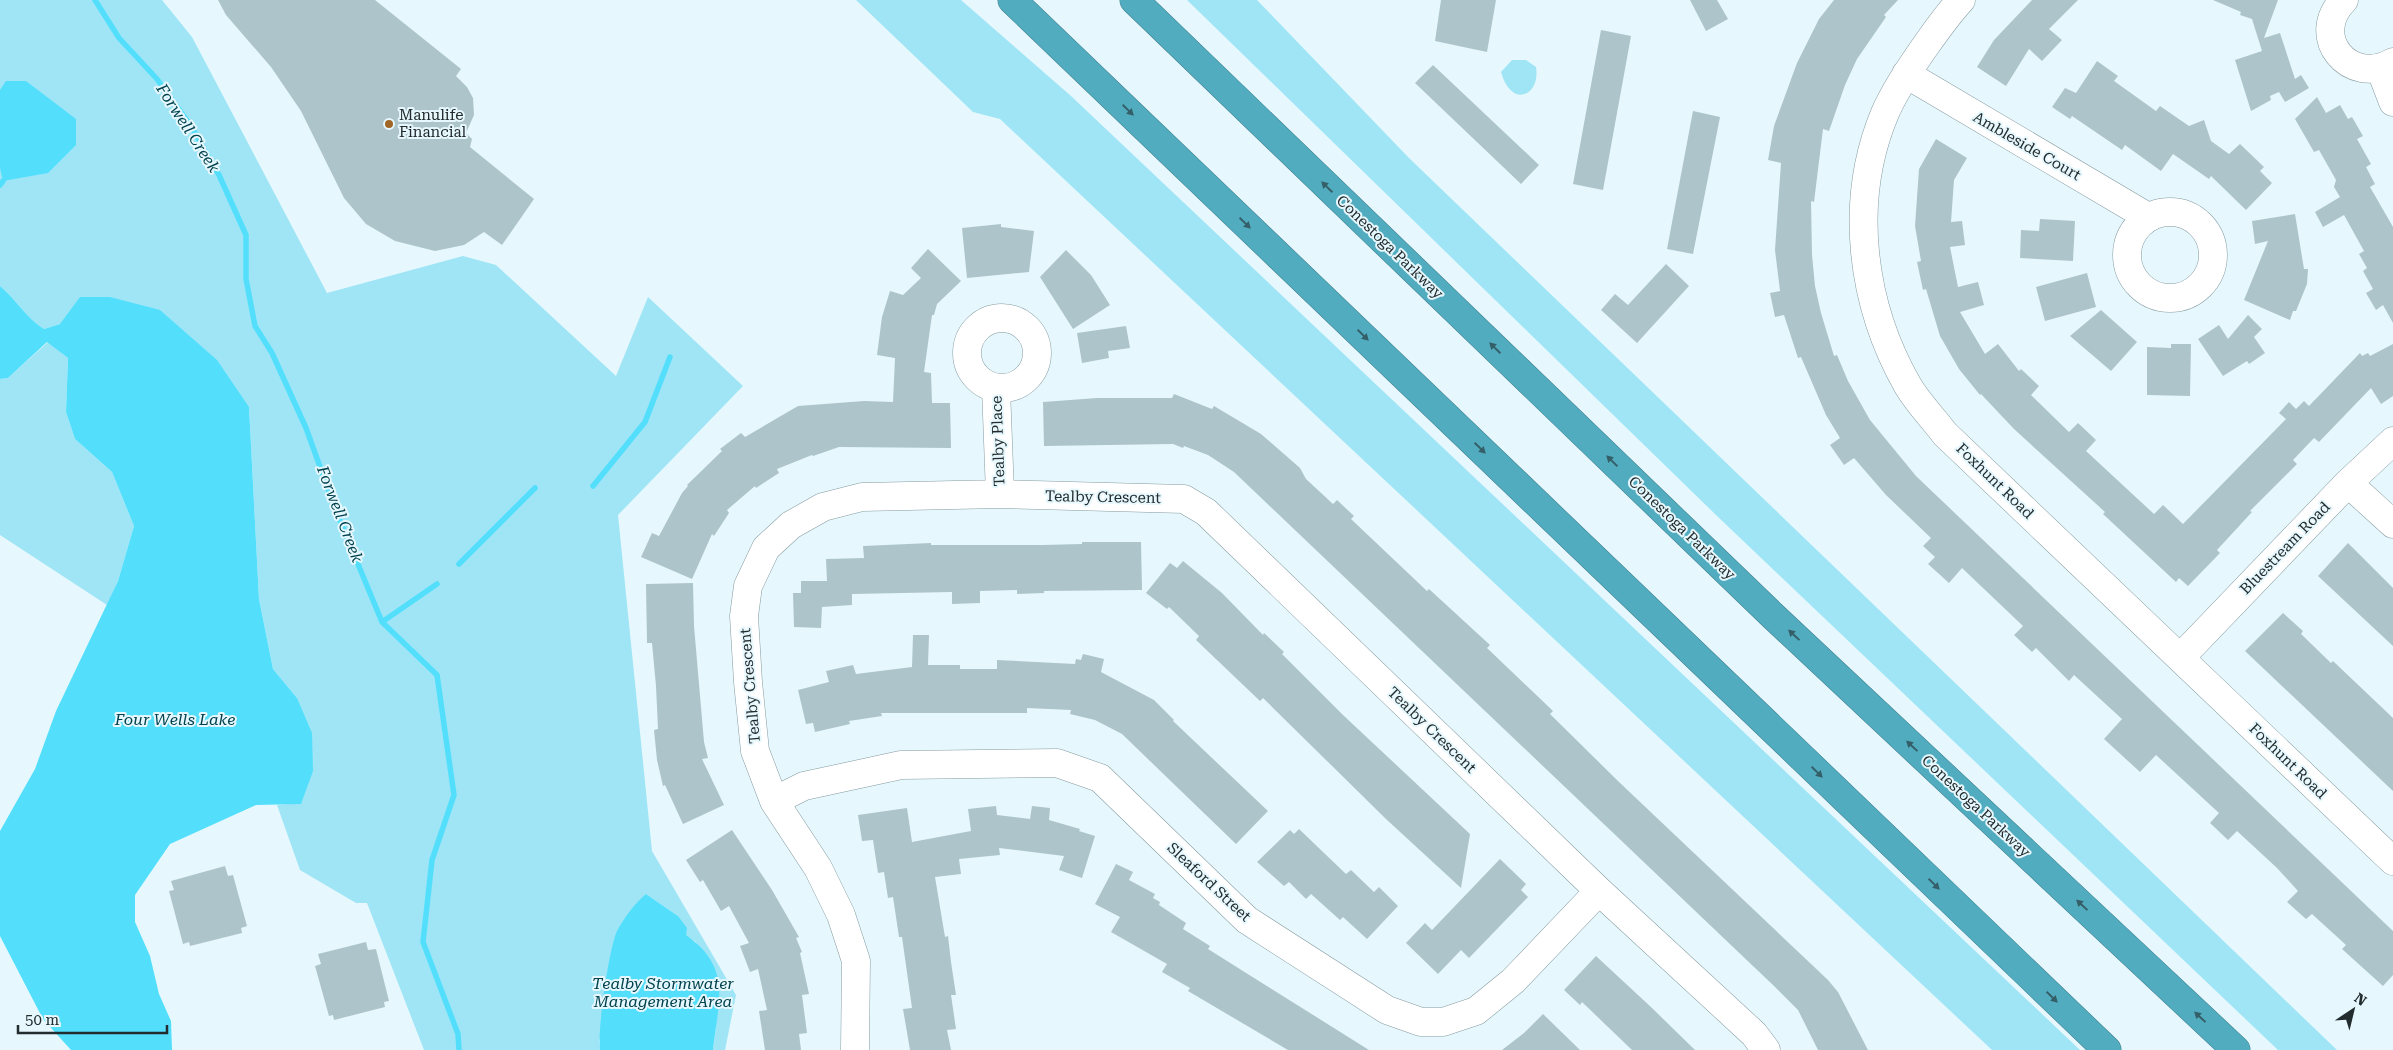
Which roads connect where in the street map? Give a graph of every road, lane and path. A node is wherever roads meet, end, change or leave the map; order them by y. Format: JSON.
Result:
{"nodes":[{"id":1,"x":999,"y":0,"type":"edge"},
{"id":2,"x":1012,"y":0,"type":"edge"},
{"id":3,"x":1134,"y":0,"type":"edge"},
{"id":4,"x":1147,"y":0,"type":"edge"},
{"id":5,"x":1961,"y":0,"type":"edge"},
{"id":6,"x":2344,"y":0,"type":"edge"},
{"id":7,"x":2386,"y":65,"type":"edge"},
{"id":8,"x":1906,"y":74,"type":"junction"},
{"id":9,"x":1093,"y":77,"type":"junction"},
{"id":10,"x":1214,"y":78,"type":"junction"},
{"id":11,"x":2393,"y":102,"type":"edge"},
{"id":12,"x":2148,"y":218,"type":"dead end"},
{"id":13,"x":996,"y":388,"type":"dead end"},
{"id":14,"x":2393,"y":441,"type":"edge"},
{"id":15,"x":2348,"y":483,"type":"junction"},
{"id":16,"x":1000,"y":494,"type":"junction"},
{"id":17,"x":2393,"y":524,"type":"edge"},
{"id":18,"x":2180,"y":658,"type":"junction"},
{"id":19,"x":774,"y":801,"type":"junction"},
{"id":20,"x":2393,"y":861,"type":"edge"},
{"id":21,"x":1599,"y":891,"type":"junction"},
{"id":22,"x":855,"y":1050,"type":"edge"},
{"id":23,"x":1766,"y":1050,"type":"edge"},
{"id":24,"x":2107,"y":1050,"type":"edge"},
{"id":25,"x":2236,"y":1050,"type":"edge"}],
"edges":[{"from":1,"to":9,"type":"highway"},
{"from":2,"to":9,"type":"highway"},
{"from":3,"to":10,"type":"highway","name":"Conestoga Parkway"},
{"from":4,"to":10,"type":"highway"},
{"from":5,"to":8,"type":"street","name":"Foxhunt Road"},
{"from":6,"to":7,"type":"street"},
{"from":7,"to":11,"type":"street"},
{"from":8,"to":12,"type":"street","name":"Ambleside Court"},
{"from":8,"to":18,"type":"street","name":"Foxhunt Road"},
{"from":9,"to":24,"type":"highway","one_way":true},
{"from":25,"to":10,"type":"highway","name":"Conestoga Parkway","one_way":true},
{"from":13,"to":16,"type":"street","name":"Tealby Place"},
{"from":14,"to":15,"type":"street","name":"Bluestream Road"},
{"from":15,"to":17,"type":"street"},
{"from":15,"to":18,"type":"street","name":"Bluestream Road"},
{"from":16,"to":19,"type":"street","name":"Tealby Crescent"},
{"from":16,"to":21,"type":"street","name":"Tealby Crescent"},
{"from":18,"to":20,"type":"street","name":"Foxhunt Road"},
{"from":19,"to":21,"type":"street","name":"Sleaford Street"},
{"from":19,"to":22,"type":"street","name":"Tealby Crescent"},
{"from":21,"to":23,"type":"street","name":"Tealby Crescent"}]}
